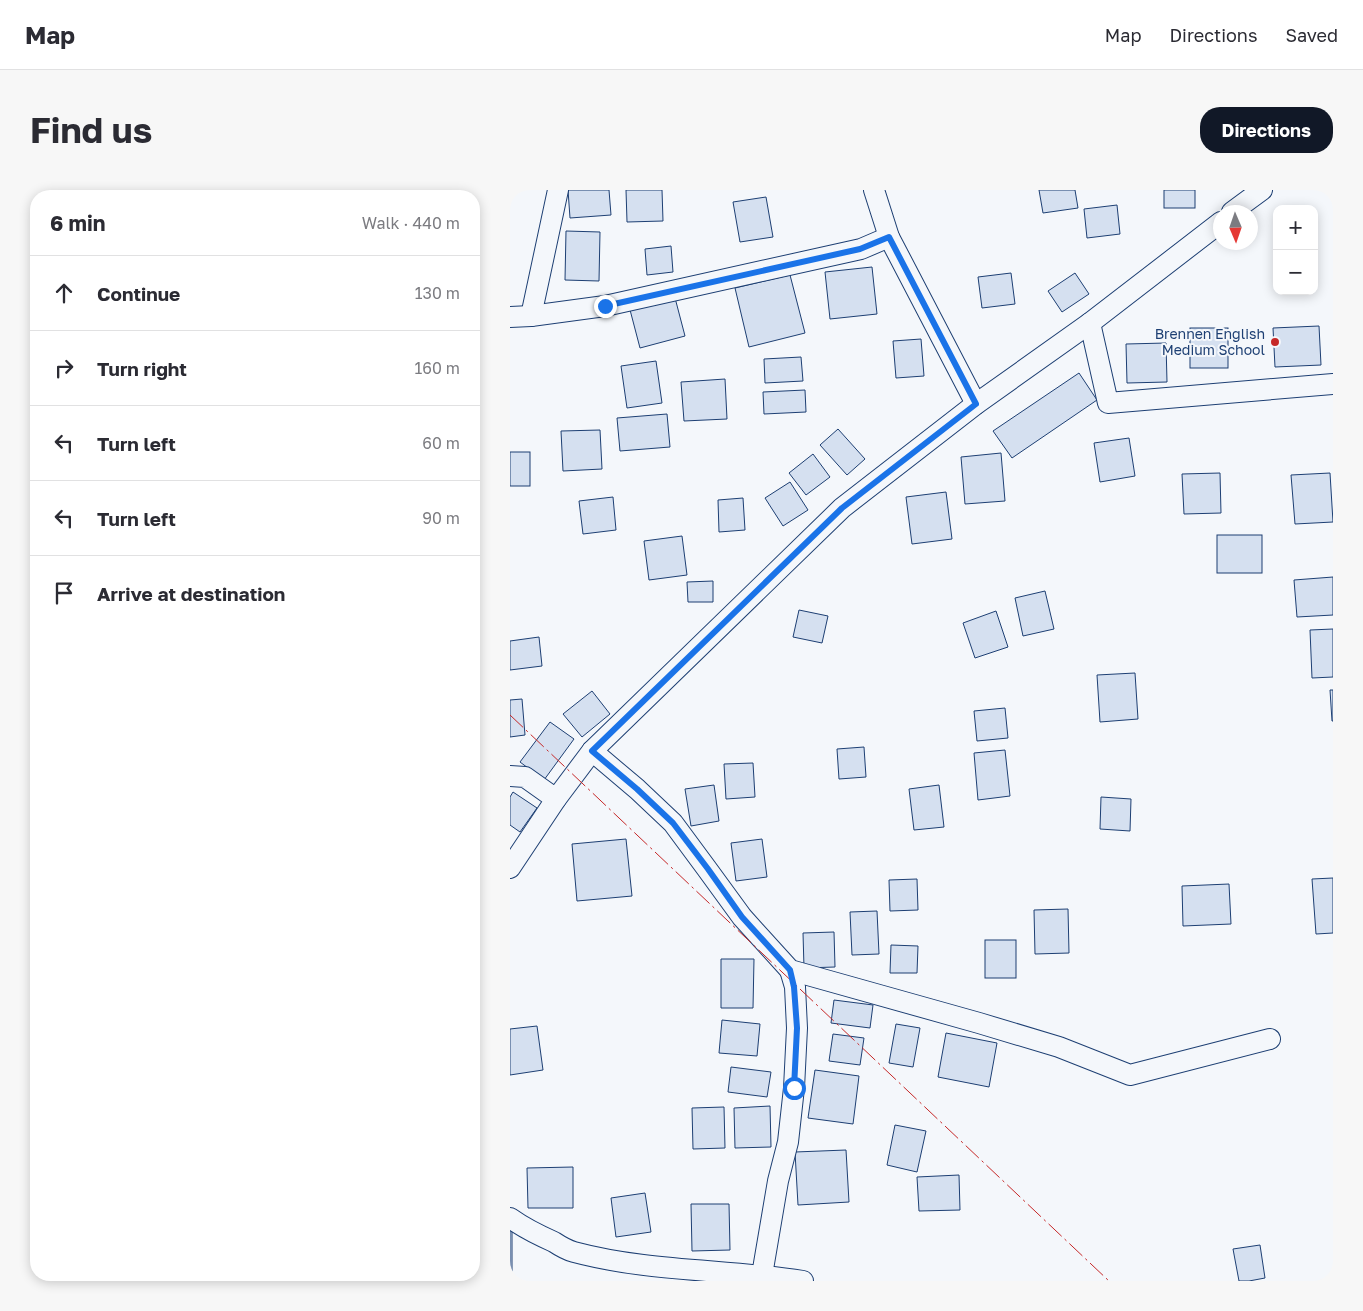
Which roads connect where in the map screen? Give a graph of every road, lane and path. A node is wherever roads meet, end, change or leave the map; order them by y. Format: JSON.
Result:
{"nodes":[{"id":1,"x":558,"y":190,"type":"edge"},
{"id":2,"x":874,"y":190,"type":"edge"},
{"id":3,"x":1262,"y":190,"type":"edge"},
{"id":4,"x":1242,"y":205,"type":"edge"},
{"id":5,"x":1213,"y":227,"type":"edge"},
{"id":6,"x":889,"y":237,"type":"junction"},
{"id":7,"x":531,"y":316,"type":"junction"},
{"id":8,"x":510,"y":317,"type":"edge"},
{"id":9,"x":1090,"y":323,"type":"junction"},
{"id":10,"x":1333,"y":384,"type":"edge"},
{"id":11,"x":976,"y":404,"type":"junction"},
{"id":12,"x":592,"y":751,"type":"junction"},
{"id":13,"x":510,"y":776,"type":"edge"},
{"id":14,"x":556,"y":798,"type":"junction"},
{"id":15,"x":510,"y":868,"type":"edge"},
{"id":16,"x":790,"y":970,"type":"junction"},
{"id":17,"x":1270,"y":1040,"type":"dead end"},
{"id":18,"x":510,"y":1218,"type":"edge"},
{"id":19,"x":685,"y":1275,"type":"edge"},
{"id":20,"x":762,"y":1275,"type":"junction"},
{"id":21,"x":803,"y":1281,"type":"edge"}],
"edges":[{"from":1,"to":7,"type":"street"},
{"from":2,"to":6,"type":"street"},
{"from":3,"to":4,"type":"street"},
{"from":5,"to":9,"type":"street"},
{"from":6,"to":7,"type":"street"},
{"from":6,"to":11,"type":"street"},
{"from":7,"to":8,"type":"street"},
{"from":9,"to":10,"type":"street"},
{"from":9,"to":11,"type":"street"},
{"from":11,"to":12,"type":"street"},
{"from":12,"to":14,"type":"street"},
{"from":12,"to":16,"type":"street"},
{"from":13,"to":14,"type":"street"},
{"from":14,"to":15,"type":"street"},
{"from":16,"to":17,"type":"street"},
{"from":16,"to":20,"type":"street"},
{"from":18,"to":19,"type":"street"},
{"from":19,"to":20,"type":"street"},
{"from":20,"to":21,"type":"street"}]}
